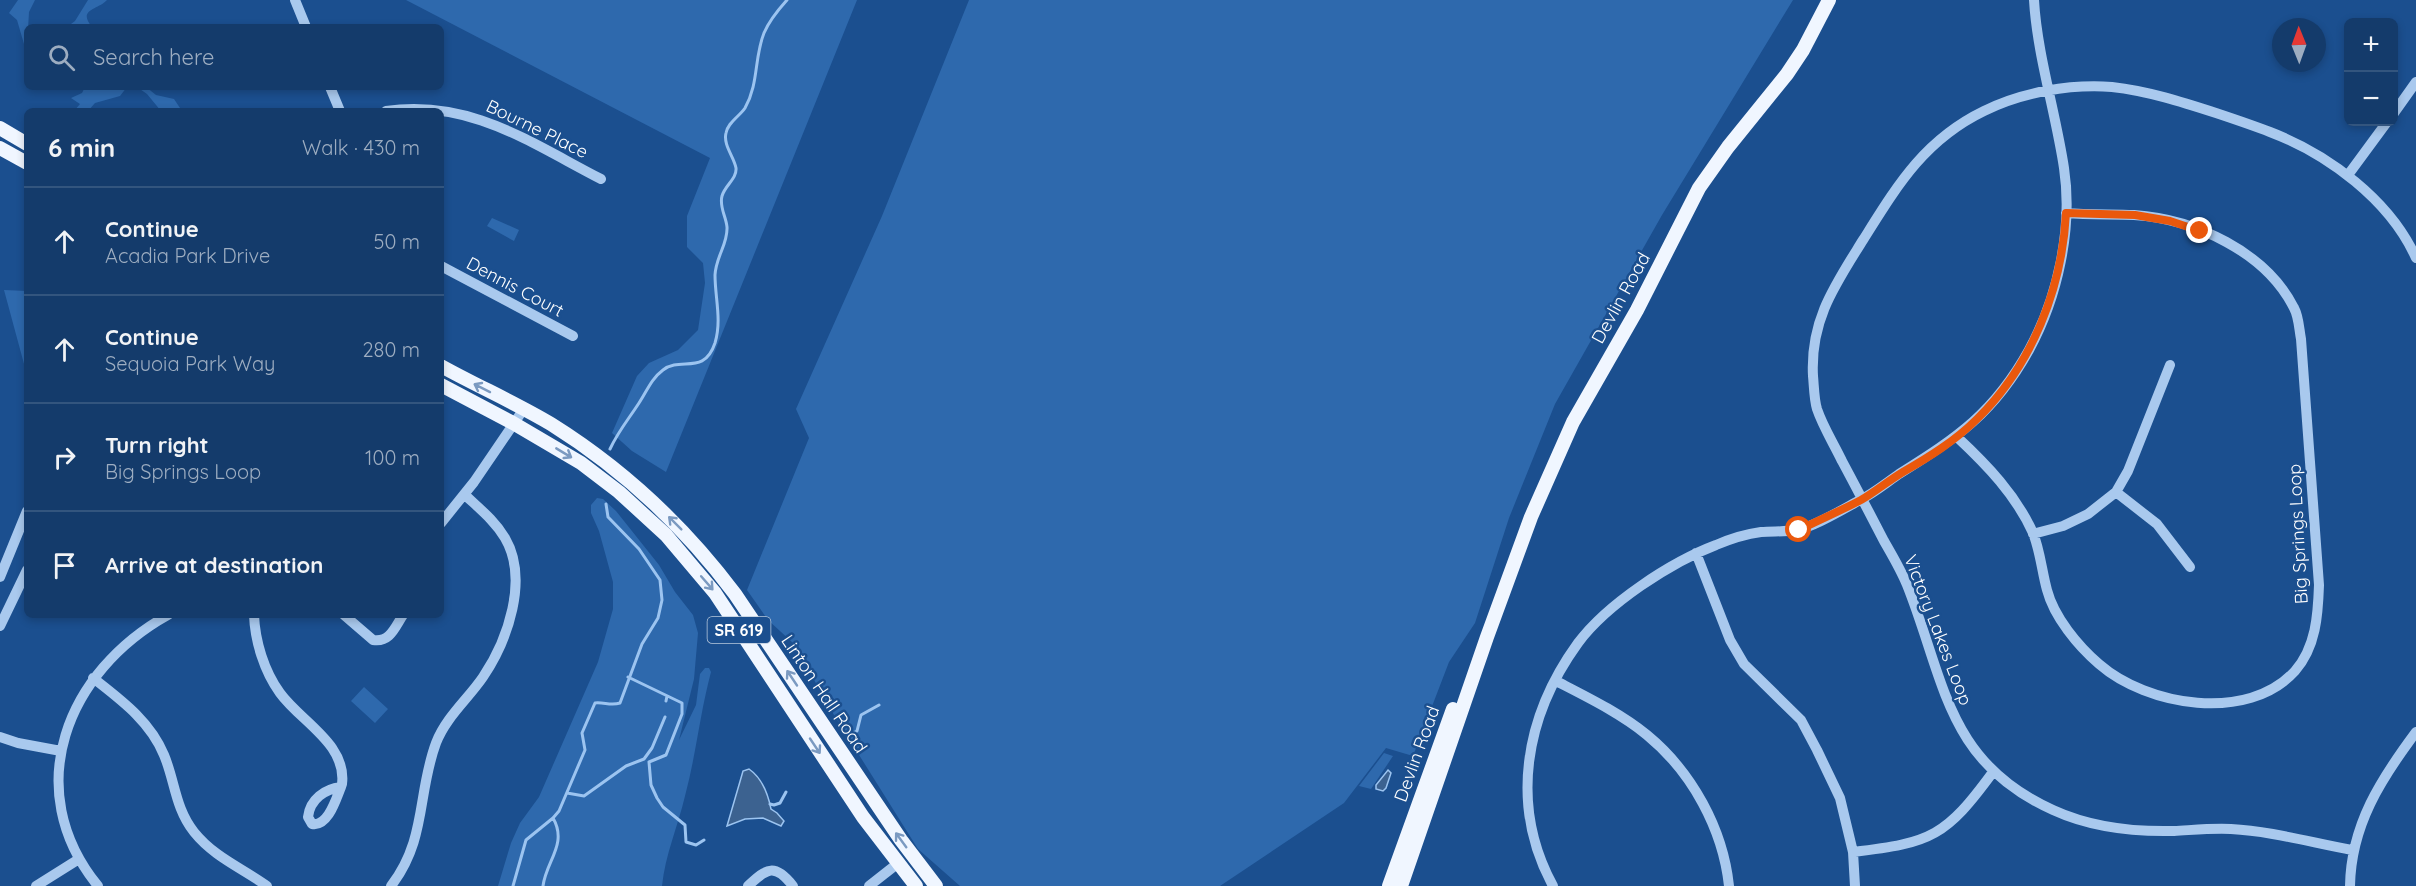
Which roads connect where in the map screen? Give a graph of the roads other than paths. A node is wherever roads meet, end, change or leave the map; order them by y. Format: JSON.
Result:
{"nodes":[{"id":1,"x":295,"y":0,"type":"edge"},
{"id":2,"x":1828,"y":0,"type":"edge"},
{"id":3,"x":2034,"y":0,"type":"edge"},
{"id":4,"x":305,"y":24,"type":"edge"},
{"id":5,"x":2416,"y":82,"type":"edge"},
{"id":6,"x":331,"y":90,"type":"edge"},
{"id":7,"x":2049,"y":90,"type":"junction"},
{"id":8,"x":2398,"y":107,"type":"edge"},
{"id":9,"x":339,"y":108,"type":"edge"},
{"id":10,"x":444,"y":112,"type":"edge"},
{"id":11,"x":2384,"y":126,"type":"edge"},
{"id":12,"x":0,"y":128,"type":"edge"},
{"id":13,"x":24,"y":142,"type":"edge"},
{"id":14,"x":0,"y":148,"type":"edge"},
{"id":15,"x":24,"y":161,"type":"edge"},
{"id":16,"x":2348,"y":176,"type":"junction"},
{"id":17,"x":601,"y":179,"type":"dead end"},
{"id":18,"x":2066,"y":213,"type":"junction"},
{"id":19,"x":2416,"y":258,"type":"edge"},
{"id":20,"x":444,"y":268,"type":"edge"},
{"id":21,"x":573,"y":336,"type":"dead end"},
{"id":22,"x":2170,"y":365,"type":"dead end"},
{"id":23,"x":444,"y":368,"type":"edge"},
{"id":24,"x":444,"y":386,"type":"edge"},
{"id":25,"x":523,"y":410,"type":"junction"},
{"id":26,"x":513,"y":423,"type":"junction"},
{"id":27,"x":1957,"y":437,"type":"junction"},
{"id":28,"x":2116,"y":492,"type":"junction"},
{"id":29,"x":465,"y":495,"type":"junction"},
{"id":30,"x":1862,"y":499,"type":"junction"},
{"id":31,"x":24,"y":518,"type":"edge"},
{"id":32,"x":444,"y":520,"type":"edge"},
{"id":33,"x":2033,"y":534,"type":"junction"},
{"id":34,"x":1696,"y":554,"type":"junction"},
{"id":35,"x":2190,"y":567,"type":"dead end"},
{"id":36,"x":24,"y":576,"type":"edge"},
{"id":37,"x":0,"y":578,"type":"edge"},
{"id":38,"x":164,"y":618,"type":"edge"},
{"id":39,"x":254,"y":618,"type":"edge"},
{"id":40,"x":348,"y":618,"type":"edge"},
{"id":41,"x":401,"y":618,"type":"edge"},
{"id":42,"x":0,"y":626,"type":"edge"},
{"id":43,"x":1487,"y":637,"type":"junction"},
{"id":44,"x":93,"y":678,"type":"junction"},
{"id":45,"x":1556,"y":681,"type":"junction"},
{"id":46,"x":2416,"y":732,"type":"edge"},
{"id":47,"x":0,"y":737,"type":"edge"},
{"id":48,"x":61,"y":751,"type":"junction"},
{"id":49,"x":1993,"y":772,"type":"junction"},
{"id":50,"x":341,"y":787,"type":"dead end"},
{"id":51,"x":2352,"y":850,"type":"junction"},
{"id":52,"x":1853,"y":852,"type":"junction"},
{"id":53,"x":79,"y":859,"type":"junction"},
{"id":54,"x":897,"y":864,"type":"junction"},
{"id":55,"x":36,"y":886,"type":"edge"},
{"id":56,"x":98,"y":886,"type":"edge"},
{"id":57,"x":267,"y":886,"type":"edge"},
{"id":58,"x":391,"y":886,"type":"edge"},
{"id":59,"x":748,"y":886,"type":"edge"},
{"id":60,"x":793,"y":886,"type":"edge"},
{"id":61,"x":869,"y":886,"type":"edge"},
{"id":62,"x":916,"y":886,"type":"edge"},
{"id":63,"x":936,"y":886,"type":"edge"},
{"id":64,"x":1389,"y":886,"type":"edge"},
{"id":65,"x":1401,"y":886,"type":"edge"},
{"id":66,"x":1553,"y":886,"type":"edge"},
{"id":67,"x":1729,"y":886,"type":"edge"},
{"id":68,"x":1855,"y":886,"type":"edge"},
{"id":69,"x":2350,"y":886,"type":"edge"}],
"edges":[{"from":1,"to":4,"type":"street"},
{"from":2,"to":43,"type":"main road","name":"Devlin Road"},
{"from":3,"to":7,"type":"street"},
{"from":5,"to":8,"type":"street"},
{"from":6,"to":9,"type":"street"},
{"from":7,"to":16,"type":"street","name":"Victory Lakes Loop"},
{"from":7,"to":18,"type":"street"},
{"from":7,"to":30,"type":"street","name":"Victory Lakes Loop"},
{"from":10,"to":17,"type":"street","name":"Bourne Place"},
{"from":11,"to":16,"type":"street"},
{"from":12,"to":13,"type":"main road"},
{"from":14,"to":15,"type":"main road"},
{"from":16,"to":19,"type":"street","name":"Victory Lakes Loop"},
{"from":18,"to":27,"type":"street"},
{"from":18,"to":33,"type":"street","name":"Big Springs Loop"},
{"from":20,"to":21,"type":"street","name":"Dennis Court"},
{"from":22,"to":28,"type":"street"},
{"from":25,"to":23,"type":"main road","name":"Linton Hall Road","number":"SR 619","one_way":true},
{"from":24,"to":26,"type":"main road","name":"Linton Hall Road","number":"SR 619"},
{"from":25,"to":26,"type":"street"},
{"from":63,"to":25,"type":"main road","name":"Linton Hall Road","number":"SR 619","one_way":true},
{"from":26,"to":29,"type":"street"},
{"from":26,"to":54,"type":"main road","name":"Linton Hall Road","number":"SR 619","one_way":true},
{"from":27,"to":30,"type":"street"},
{"from":27,"to":33,"type":"street","name":"Big Springs Loop"},
{"from":28,"to":33,"type":"street"},
{"from":28,"to":35,"type":"street"},
{"from":29,"to":32,"type":"street"},
{"from":29,"to":58,"type":"street"},
{"from":30,"to":34,"type":"street"},
{"from":30,"to":49,"type":"street","name":"Victory Lakes Loop"},
{"from":31,"to":37,"type":"street"},
{"from":34,"to":45,"type":"street"},
{"from":34,"to":52,"type":"street"},
{"from":36,"to":42,"type":"street"},
{"from":38,"to":44,"type":"street"},
{"from":39,"to":50,"type":"street"},
{"from":40,"to":41,"type":"street"},
{"from":43,"to":64,"type":"main road","name":"Devlin Road"},
{"from":43,"to":65,"type":"main road","name":"Devlin Road"},
{"from":44,"to":48,"type":"street"},
{"from":44,"to":57,"type":"street"},
{"from":45,"to":66,"type":"street"},
{"from":45,"to":67,"type":"street"},
{"from":46,"to":51,"type":"street"},
{"from":47,"to":48,"type":"street"},
{"from":48,"to":53,"type":"street"},
{"from":49,"to":51,"type":"street","name":"Victory Lakes Loop"},
{"from":49,"to":52,"type":"street"},
{"from":51,"to":69,"type":"street"},
{"from":52,"to":68,"type":"street"},
{"from":53,"to":55,"type":"street"},
{"from":53,"to":56,"type":"street"},
{"from":54,"to":61,"type":"street"},
{"from":54,"to":62,"type":"main road","name":"Linton Hall Road","number":"SR 619"},
{"from":59,"to":60,"type":"street"}]}
